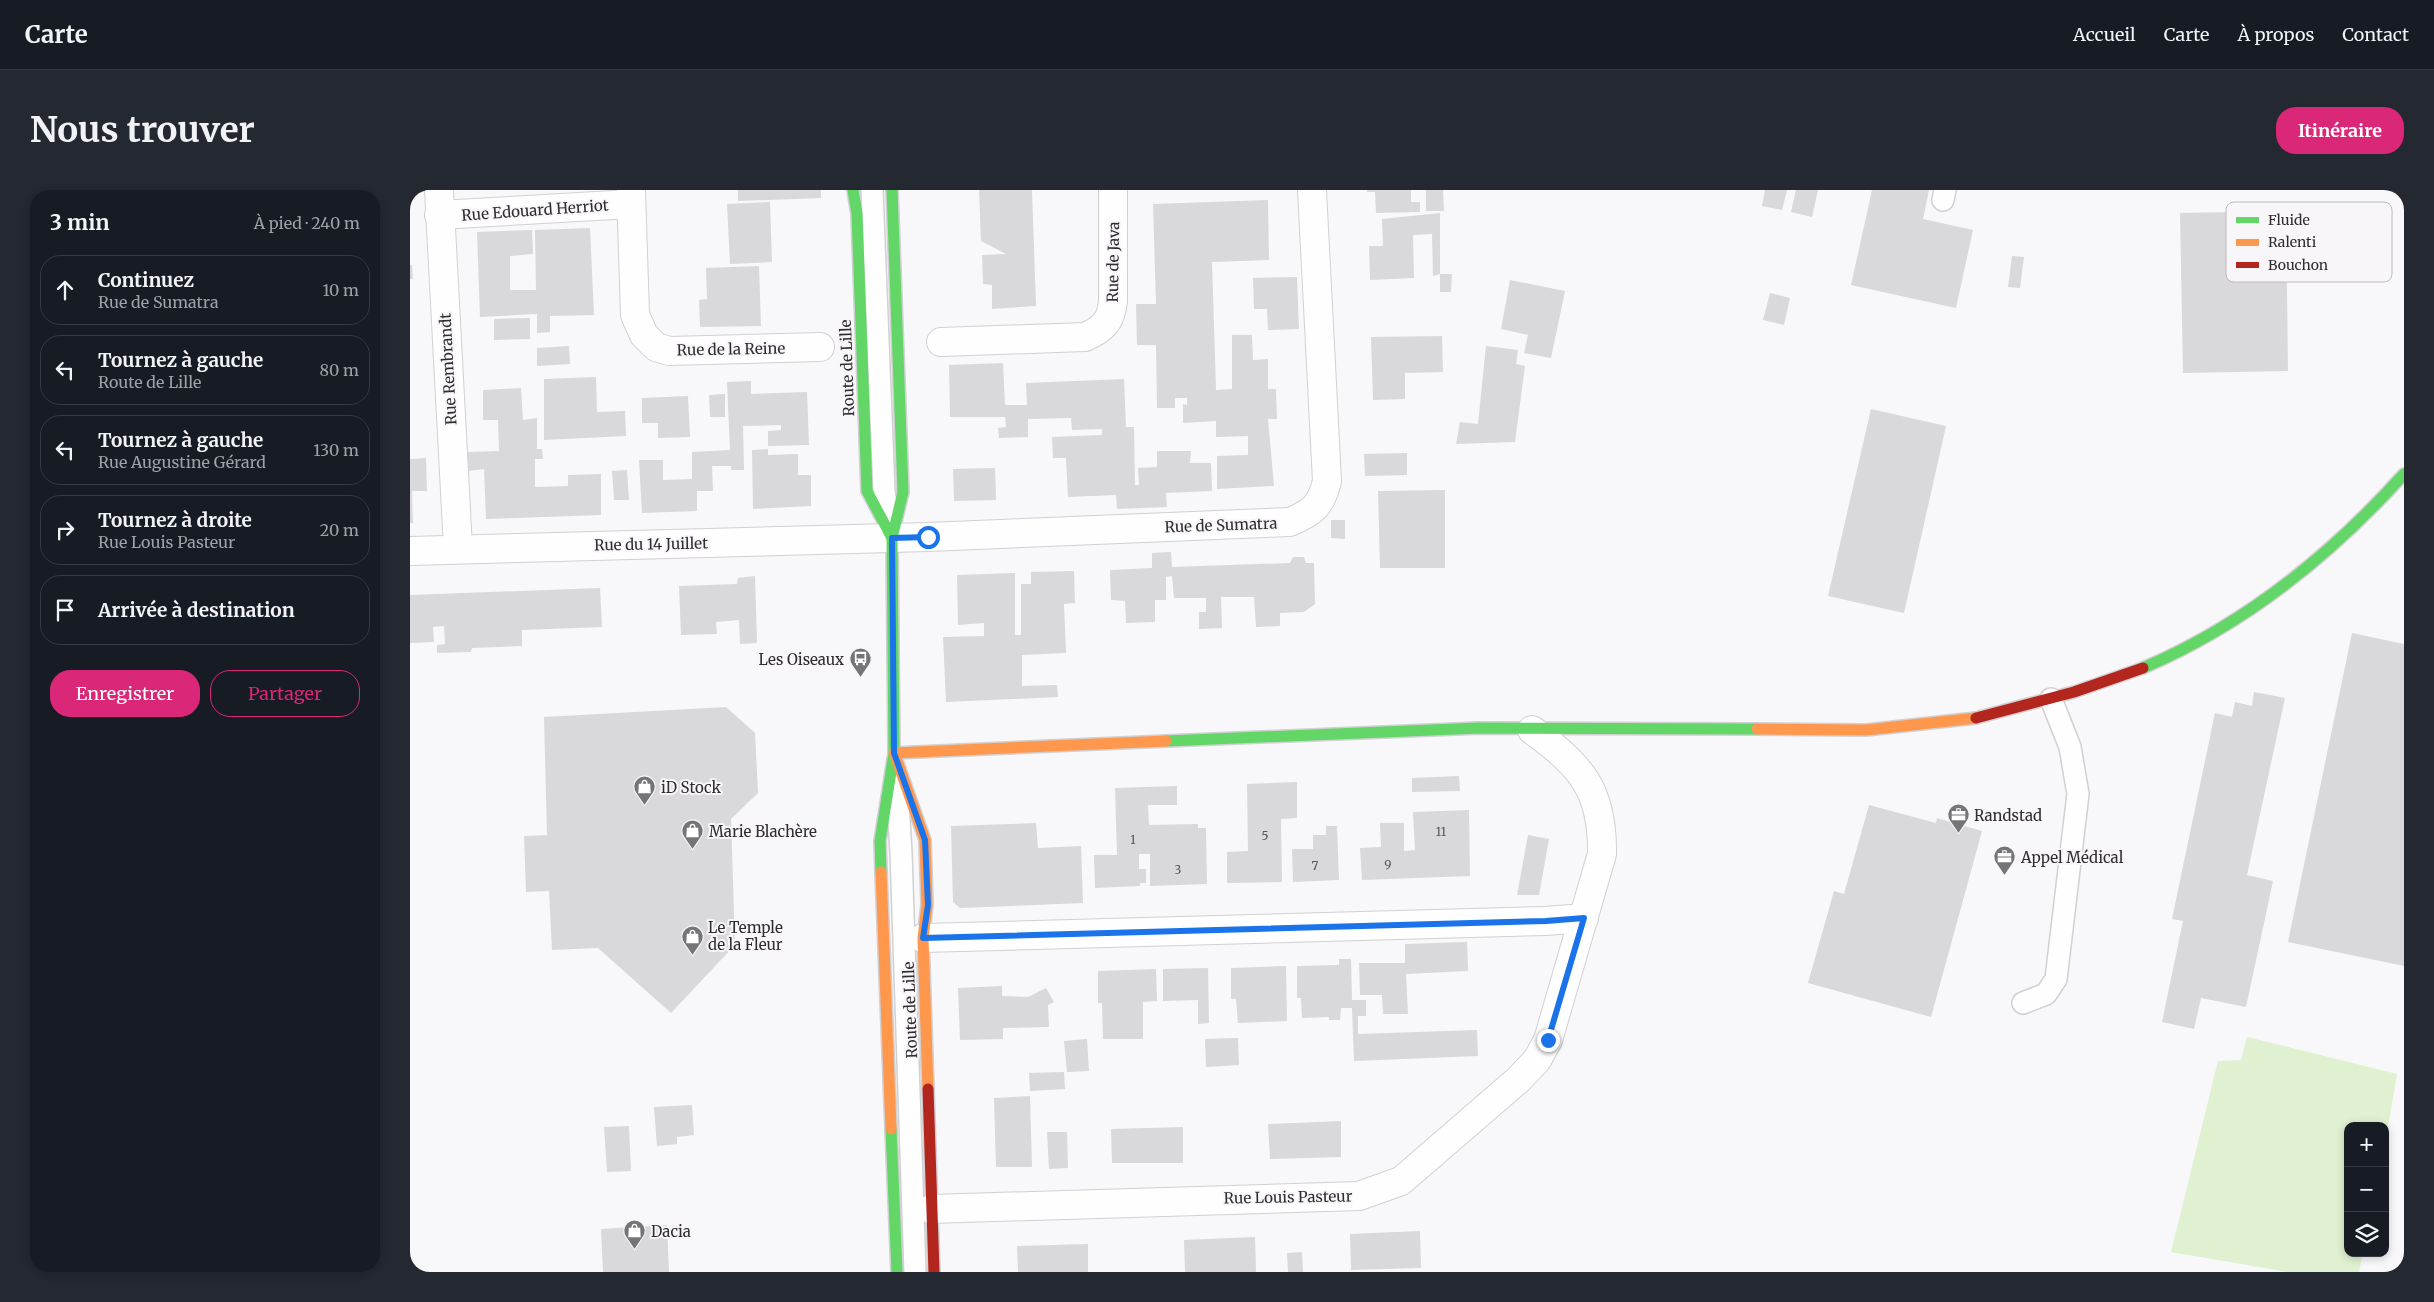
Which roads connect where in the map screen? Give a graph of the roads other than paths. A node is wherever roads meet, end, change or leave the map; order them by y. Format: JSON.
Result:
{"nodes":[{"id":1,"x":853,"y":190,"type":"edge"},
{"id":2,"x":872,"y":190,"type":"edge"},
{"id":3,"x":892,"y":190,"type":"edge"},
{"id":4,"x":1113,"y":190,"type":"edge"},
{"id":5,"x":1312,"y":190,"type":"edge"},
{"id":6,"x":631,"y":197,"type":"edge"},
{"id":7,"x":439,"y":203,"type":"edge"},
{"id":8,"x":940,"y":342,"type":"dead end"},
{"id":9,"x":820,"y":347,"type":"dead end"},
{"id":10,"x":2404,"y":474,"type":"edge"},
{"id":11,"x":892,"y":538,"type":"junction"},
{"id":12,"x":458,"y":548,"type":"junction"},
{"id":13,"x":410,"y":551,"type":"edge"},
{"id":14,"x":2051,"y":698,"type":"junction"},
{"id":15,"x":1532,"y":730,"type":"junction"},
{"id":16,"x":894,"y":753,"type":"junction"},
{"id":17,"x":1584,"y":918,"type":"junction"},
{"id":18,"x":923,"y":938,"type":"junction"},
{"id":19,"x":2024,"y":1002,"type":"dead end"},
{"id":20,"x":931,"y":1208,"type":"junction"},
{"id":21,"x":897,"y":1272,"type":"edge"},
{"id":22,"x":915,"y":1272,"type":"edge"},
{"id":23,"x":934,"y":1272,"type":"edge"}],
"edges":[{"from":1,"to":11,"type":"main road","name":"Route de Lille"},
{"from":2,"to":11,"type":"lane"},
{"from":3,"to":11,"type":"main road","name":"Route de Lille"},
{"from":4,"to":8,"type":"street","name":"Rue de Java"},
{"from":5,"to":11,"type":"street","name":"Rue de Sumatra"},
{"from":6,"to":7,"type":"street","name":"Rue Edouard Herriot"},
{"from":6,"to":9,"type":"street","name":"Rue de la Reine"},
{"from":7,"to":12,"type":"street","name":"Rue Rembrandt"},
{"from":10,"to":14,"type":"main road"},
{"from":11,"to":12,"type":"street","name":"Rue du 14 Juillet"},
{"from":11,"to":16,"type":"main road","name":"Route de Lille"},
{"from":12,"to":13,"type":"street","name":"Rue du 14 Juillet"},
{"from":14,"to":15,"type":"main road"},
{"from":14,"to":19,"type":"lane"},
{"from":15,"to":16,"type":"main road"},
{"from":15,"to":17,"type":"street","name":"Rue Louis Pasteur"},
{"from":16,"to":18,"type":"main road","name":"Route de Lille"},
{"from":16,"to":21,"type":"main road","name":"Route de Lille"},
{"from":16,"to":22,"type":"lane"},
{"from":17,"to":18,"type":"street"},
{"from":17,"to":20,"type":"street","name":"Rue Louis Pasteur"},
{"from":18,"to":20,"type":"main road","name":"Route de Lille"},
{"from":20,"to":23,"type":"main road","name":"Route de Lille"}]}
